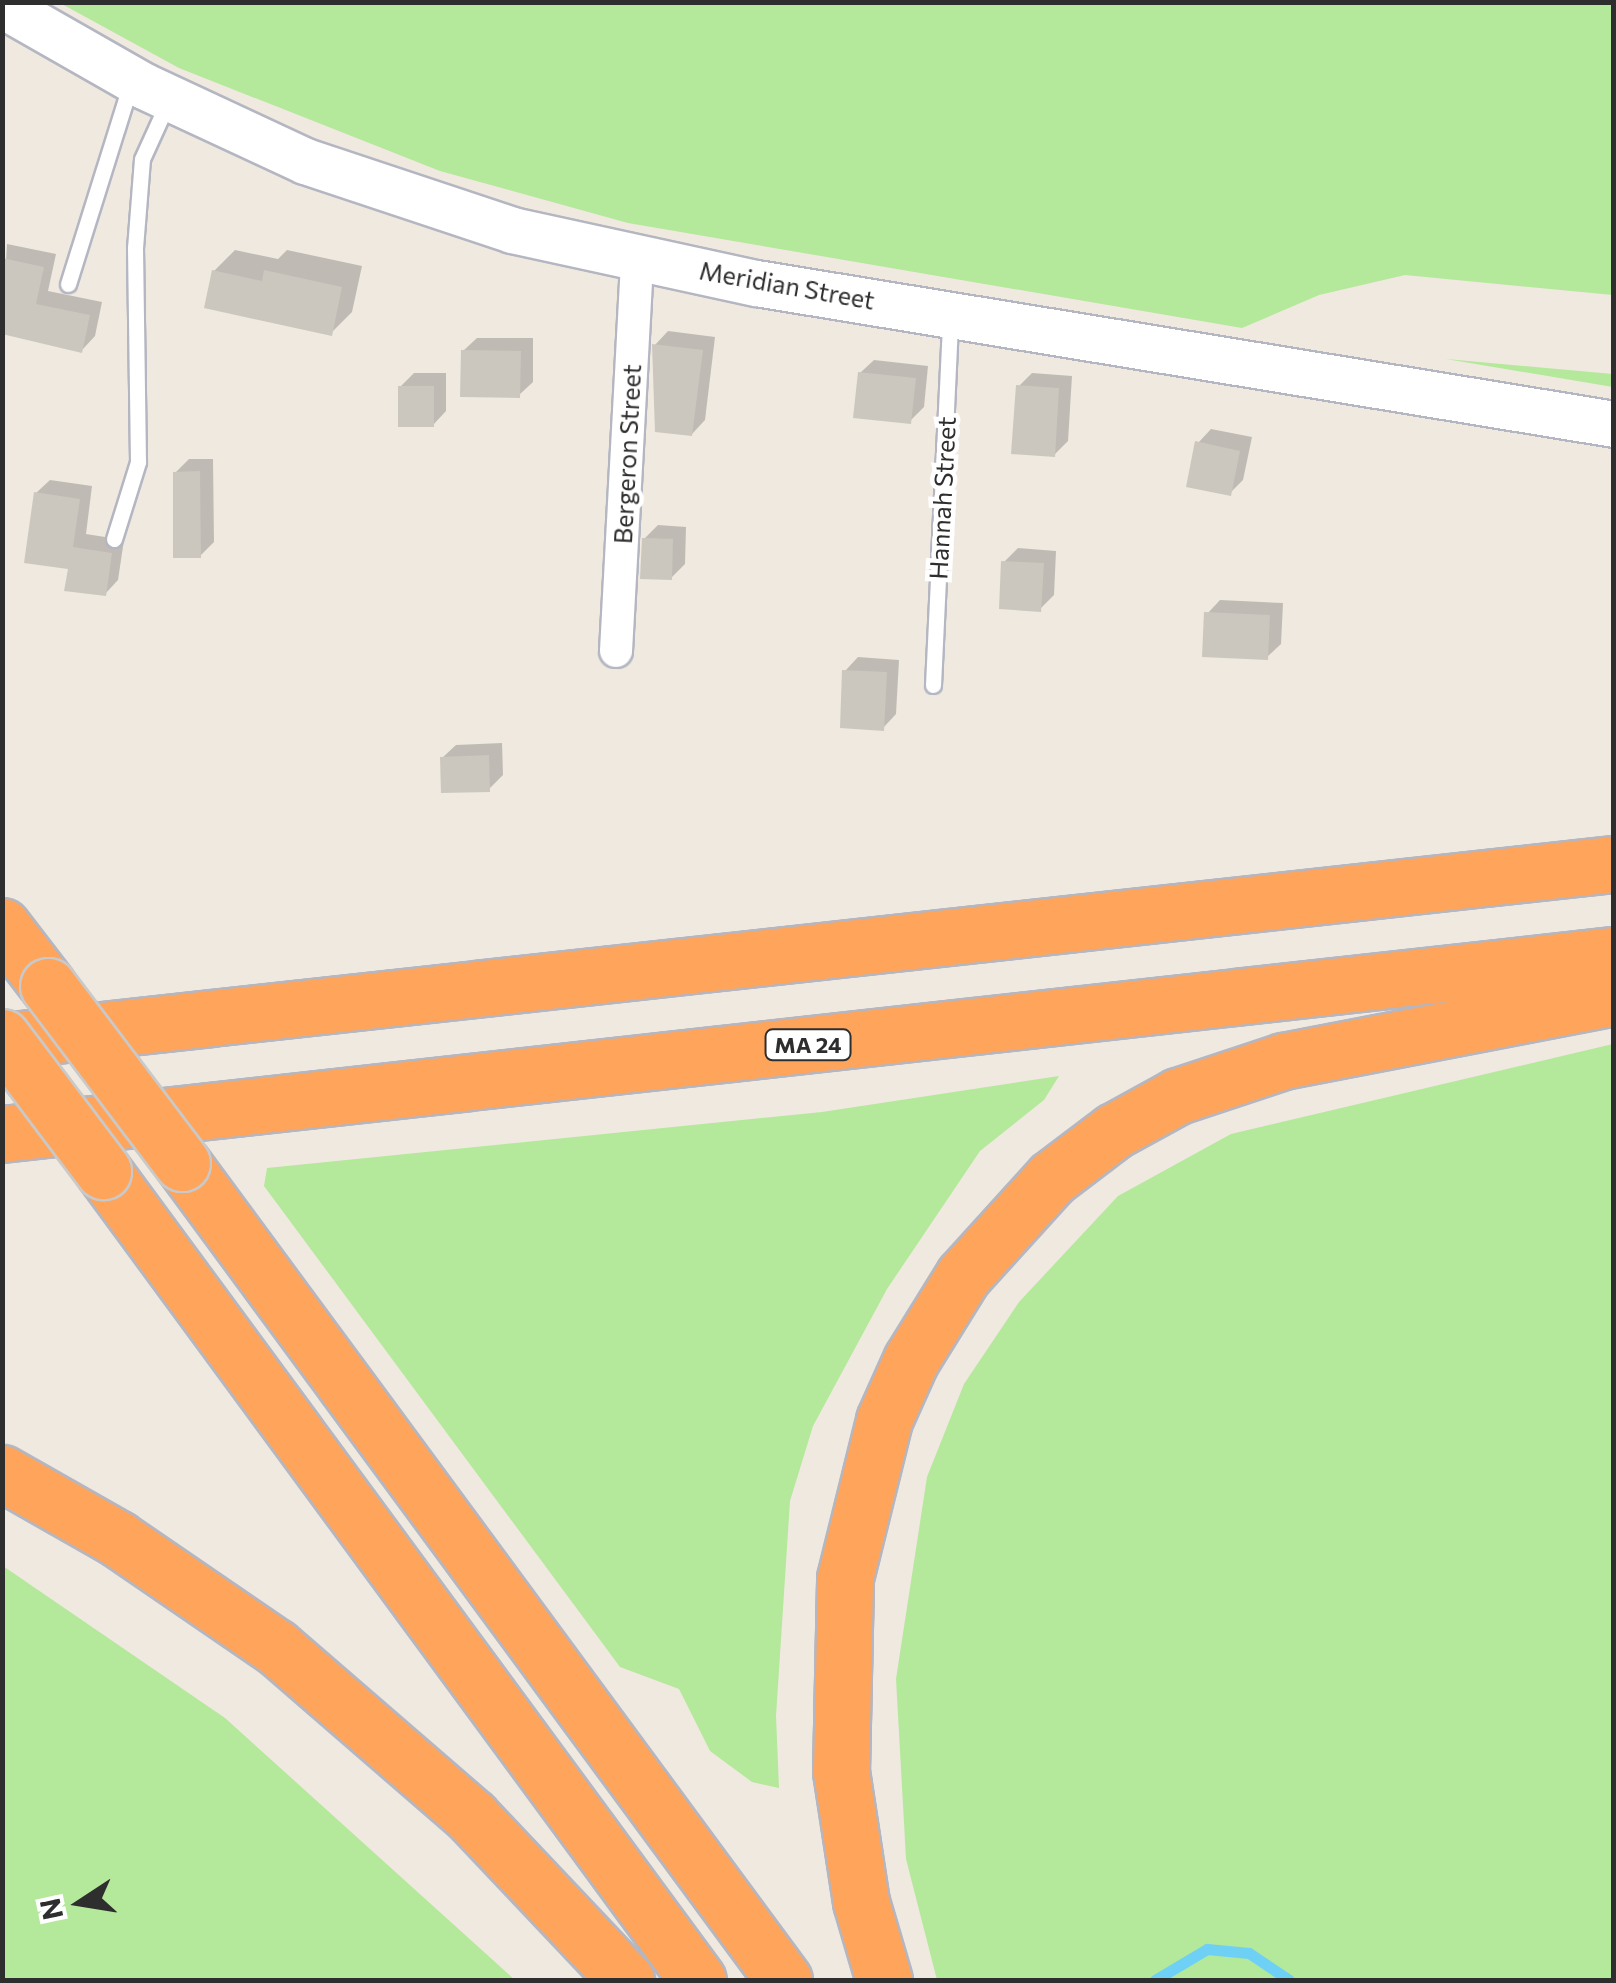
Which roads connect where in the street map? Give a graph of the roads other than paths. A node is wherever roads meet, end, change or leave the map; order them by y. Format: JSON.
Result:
{"nodes":[{"id":1,"x":2,"y":5,"type":"edge"},
{"id":2,"x":150,"y":89,"type":"junction"},
{"id":3,"x":637,"y":257,"type":"junction"},
{"id":4,"x":68,"y":284,"type":"dead end"},
{"id":5,"x":950,"y":311,"type":"junction"},
{"id":6,"x":1614,"y":424,"type":"edge"},
{"id":7,"x":114,"y":539,"type":"dead end"},
{"id":8,"x":616,"y":651,"type":"dead end"},
{"id":9,"x":933,"y":685,"type":"dead end"},
{"id":10,"x":1614,"y":864,"type":"edge"},
{"id":11,"x":2,"y":926,"type":"edge"},
{"id":12,"x":1614,"y":955,"type":"edge"},
{"id":13,"x":1614,"y":997,"type":"edge"},
{"id":14,"x":2,"y":1039,"type":"edge"},
{"id":15,"x":2,"y":1134,"type":"edge"},
{"id":16,"x":2,"y":1473,"type":"edge"},
{"id":17,"x":626,"y":1980,"type":"edge"},
{"id":18,"x":698,"y":1980,"type":"edge"},
{"id":19,"x":784,"y":1980,"type":"edge"},
{"id":20,"x":884,"y":1980,"type":"edge"}],
"edges":[{"from":1,"to":2,"type":"street","name":"Meridian Street"},
{"from":2,"to":3,"type":"street","name":"Meridian Street"},
{"from":2,"to":4,"type":"lane"},
{"from":2,"to":7,"type":"lane"},
{"from":3,"to":5,"type":"street","name":"Meridian Street"},
{"from":3,"to":8,"type":"street","name":"Bergeron Street"},
{"from":5,"to":6,"type":"street","name":"Meridian Street"},
{"from":5,"to":9,"type":"lane","name":"Hannah Street"},
{"from":10,"to":14,"type":"highway"},
{"from":11,"to":19,"type":"highway","bridge":true},
{"from":12,"to":15,"type":"highway","number":"MA 24"},
{"from":13,"to":20,"type":"highway"},
{"from":14,"to":18,"type":"highway","bridge":true},
{"from":16,"to":17,"type":"highway"}]}
